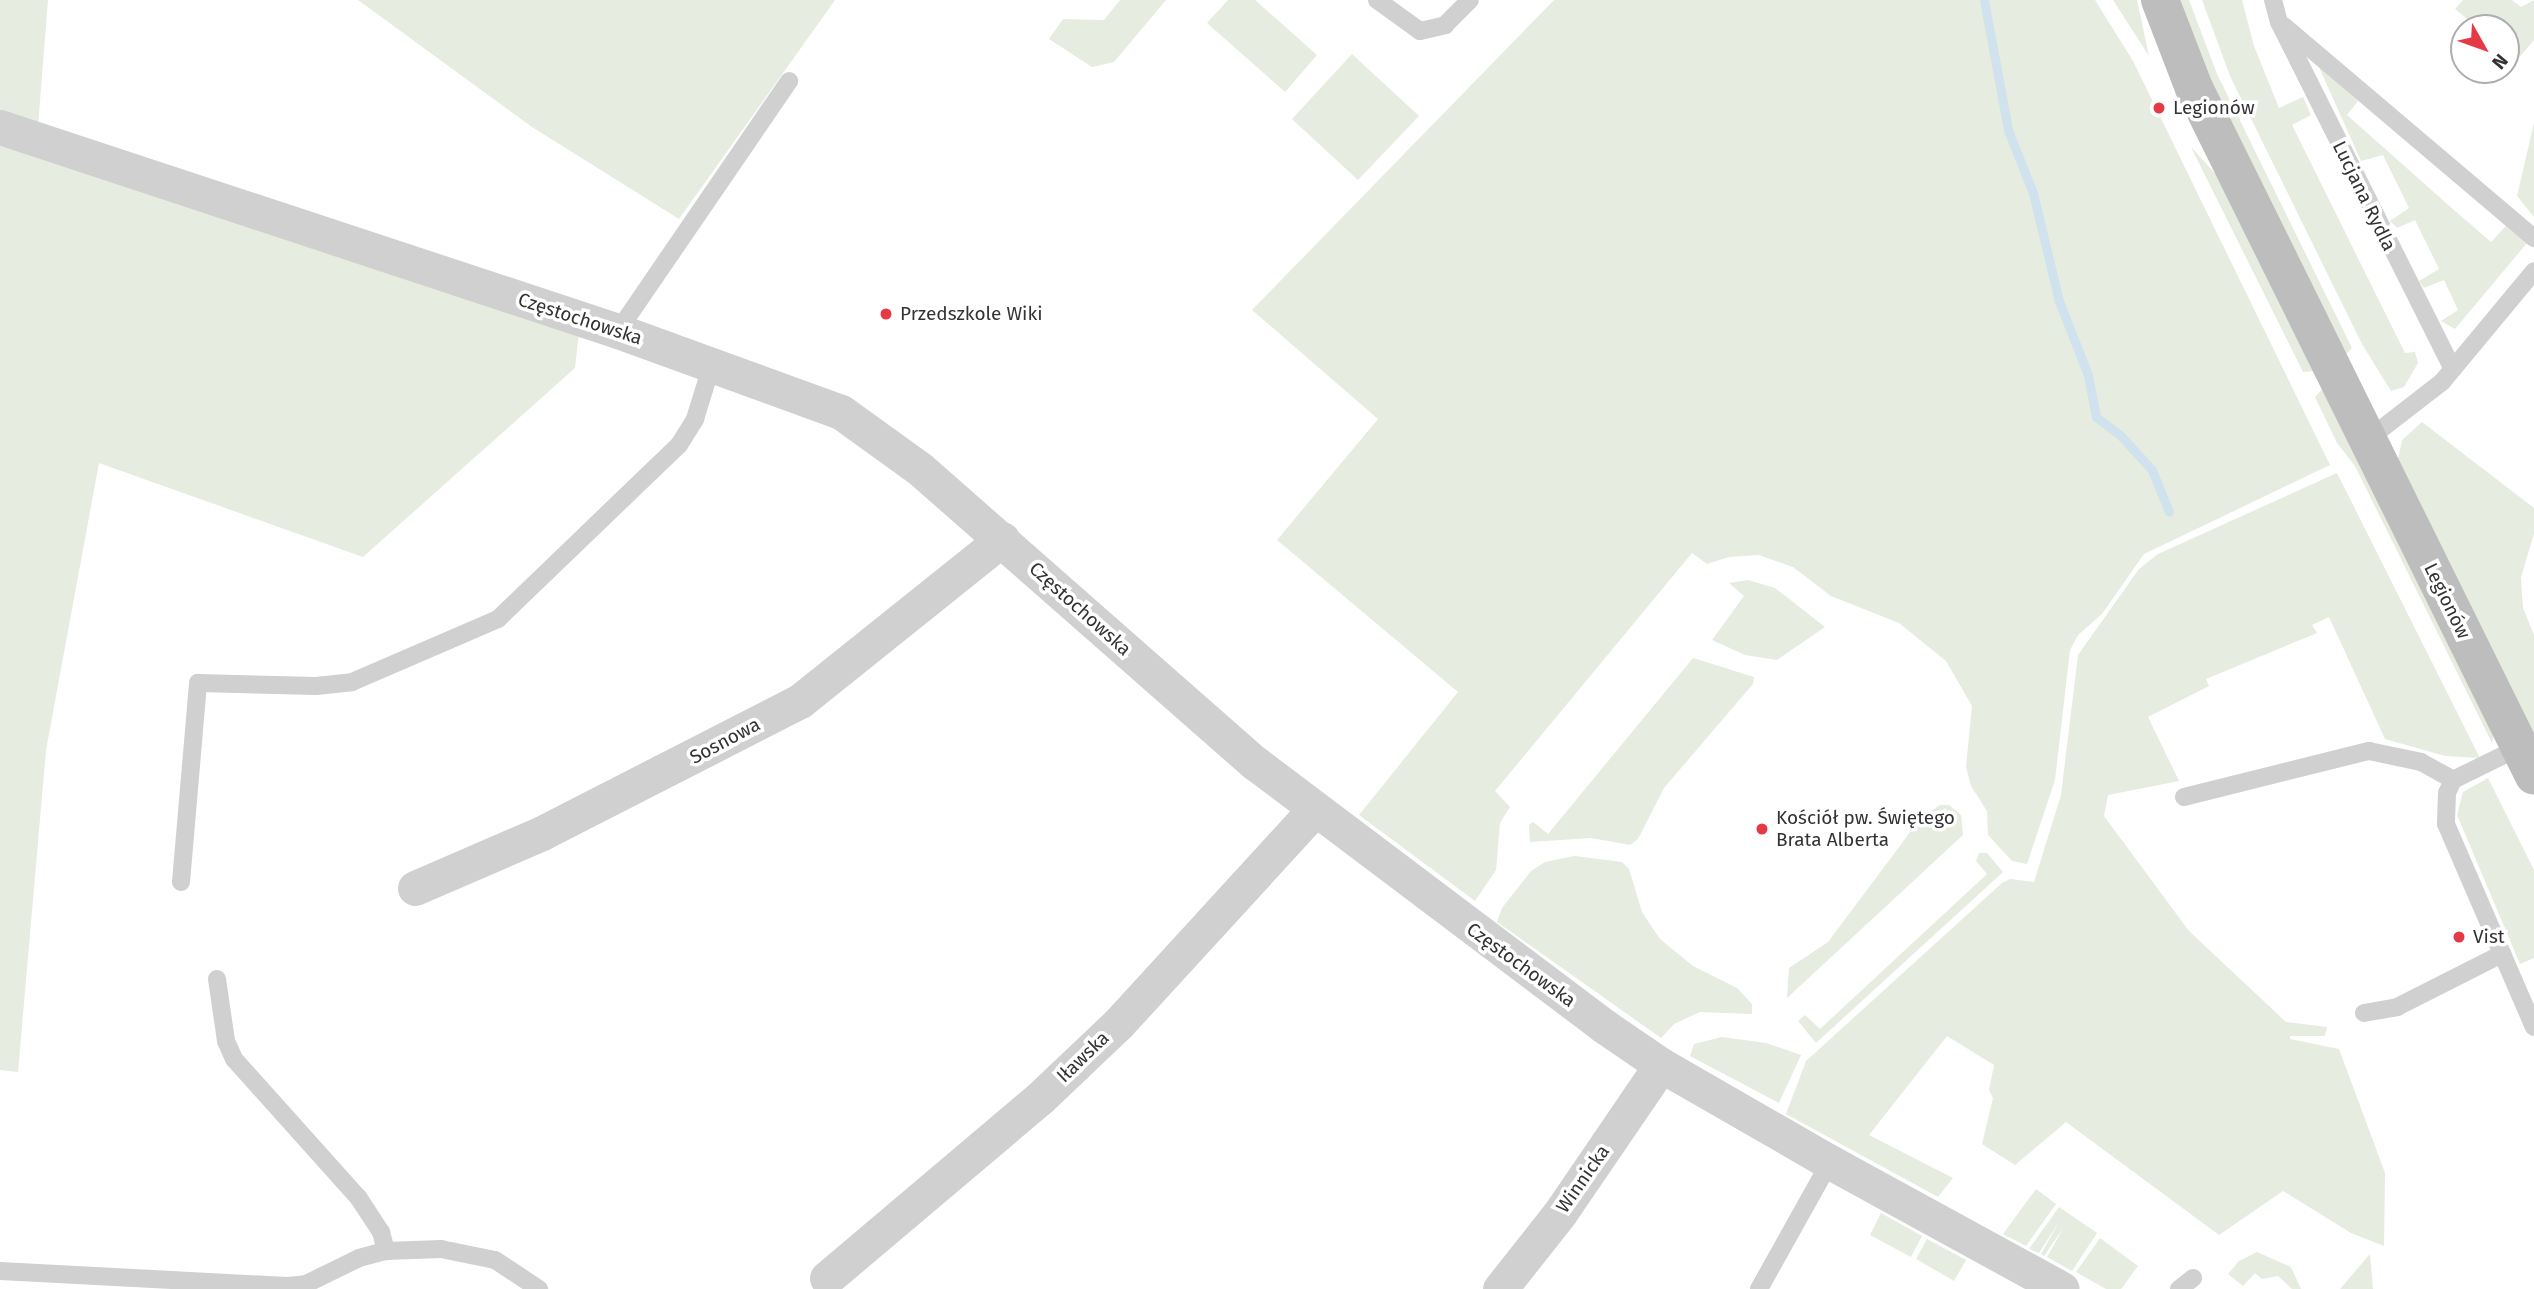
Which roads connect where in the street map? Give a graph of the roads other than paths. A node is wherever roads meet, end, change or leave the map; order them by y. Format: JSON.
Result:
{"nodes":[{"id":1,"x":1377,"y":0,"type":"edge"},
{"id":2,"x":1470,"y":0,"type":"edge"},
{"id":3,"x":2273,"y":0,"type":"edge"},
{"id":4,"x":2162,"y":3,"type":"edge"},
{"id":5,"x":2279,"y":22,"type":"junction"},
{"id":6,"x":789,"y":81,"type":"dead end"},
{"id":7,"x":0,"y":127,"type":"edge"},
{"id":8,"x":2534,"y":238,"type":"edge"},
{"id":9,"x":2534,"y":271,"type":"edge"},
{"id":10,"x":618,"y":331,"type":"junction"},
{"id":11,"x":712,"y":364,"type":"junction"},
{"id":12,"x":2454,"y":369,"type":"junction"},
{"id":13,"x":2367,"y":440,"type":"junction"},
{"id":14,"x":1002,"y":539,"type":"junction"},
{"id":15,"x":2527,"y":762,"type":"edge"},
{"id":16,"x":2453,"y":780,"type":"junction"},
{"id":17,"x":2184,"y":797,"type":"dead end"},
{"id":18,"x":1314,"y":810,"type":"junction"},
{"id":19,"x":181,"y":882,"type":"dead end"},
{"id":20,"x":415,"y":888,"type":"dead end"},
{"id":21,"x":2502,"y":954,"type":"junction"},
{"id":22,"x":217,"y":979,"type":"dead end"},
{"id":23,"x":2364,"y":1013,"type":"dead end"},
{"id":24,"x":2534,"y":1027,"type":"edge"},
{"id":25,"x":1661,"y":1065,"type":"junction"},
{"id":26,"x":1830,"y":1162,"type":"junction"},
{"id":27,"x":386,"y":1251,"type":"junction"},
{"id":28,"x":0,"y":1271,"type":"edge"},
{"id":29,"x":827,"y":1278,"type":"dead end"},
{"id":30,"x":150,"y":1285,"type":"edge"},
{"id":31,"x":539,"y":1289,"type":"edge"},
{"id":32,"x":1500,"y":1289,"type":"edge"},
{"id":33,"x":1759,"y":1289,"type":"edge"},
{"id":34,"x":2062,"y":1289,"type":"edge"}],
"edges":[{"from":1,"to":2,"type":"lane"},
{"from":3,"to":5,"type":"lane","name":"Lucjana Rydla"},
{"from":4,"to":13,"type":"street","name":"Legionów"},
{"from":5,"to":8,"type":"lane"},
{"from":5,"to":12,"type":"lane","name":"Lucjana Rydla"},
{"from":6,"to":10,"type":"lane"},
{"from":7,"to":10,"type":"street","name":"Częstochowska"},
{"from":9,"to":12,"type":"lane"},
{"from":10,"to":11,"type":"street","name":"Częstochowska"},
{"from":11,"to":14,"type":"street","name":"Częstochowska"},
{"from":11,"to":19,"type":"lane"},
{"from":12,"to":13,"type":"lane"},
{"from":13,"to":15,"type":"street","name":"Legionów"},
{"from":14,"to":18,"type":"street","name":"Częstochowska"},
{"from":14,"to":20,"type":"street","name":"Sosnowa"},
{"from":15,"to":16,"type":"lane"},
{"from":16,"to":17,"type":"lane"},
{"from":16,"to":21,"type":"lane"},
{"from":18,"to":25,"type":"street","name":"Częstochowska"},
{"from":18,"to":29,"type":"street","name":"Iławska"},
{"from":21,"to":23,"type":"lane"},
{"from":21,"to":24,"type":"lane"},
{"from":22,"to":27,"type":"lane"},
{"from":25,"to":26,"type":"street","name":"Częstochowska"},
{"from":25,"to":32,"type":"street","name":"Winnicka"},
{"from":26,"to":33,"type":"lane"},
{"from":26,"to":34,"type":"street","name":"Częstochowska"},
{"from":27,"to":30,"type":"lane"},
{"from":27,"to":31,"type":"lane"},
{"from":28,"to":30,"type":"lane"}]}
